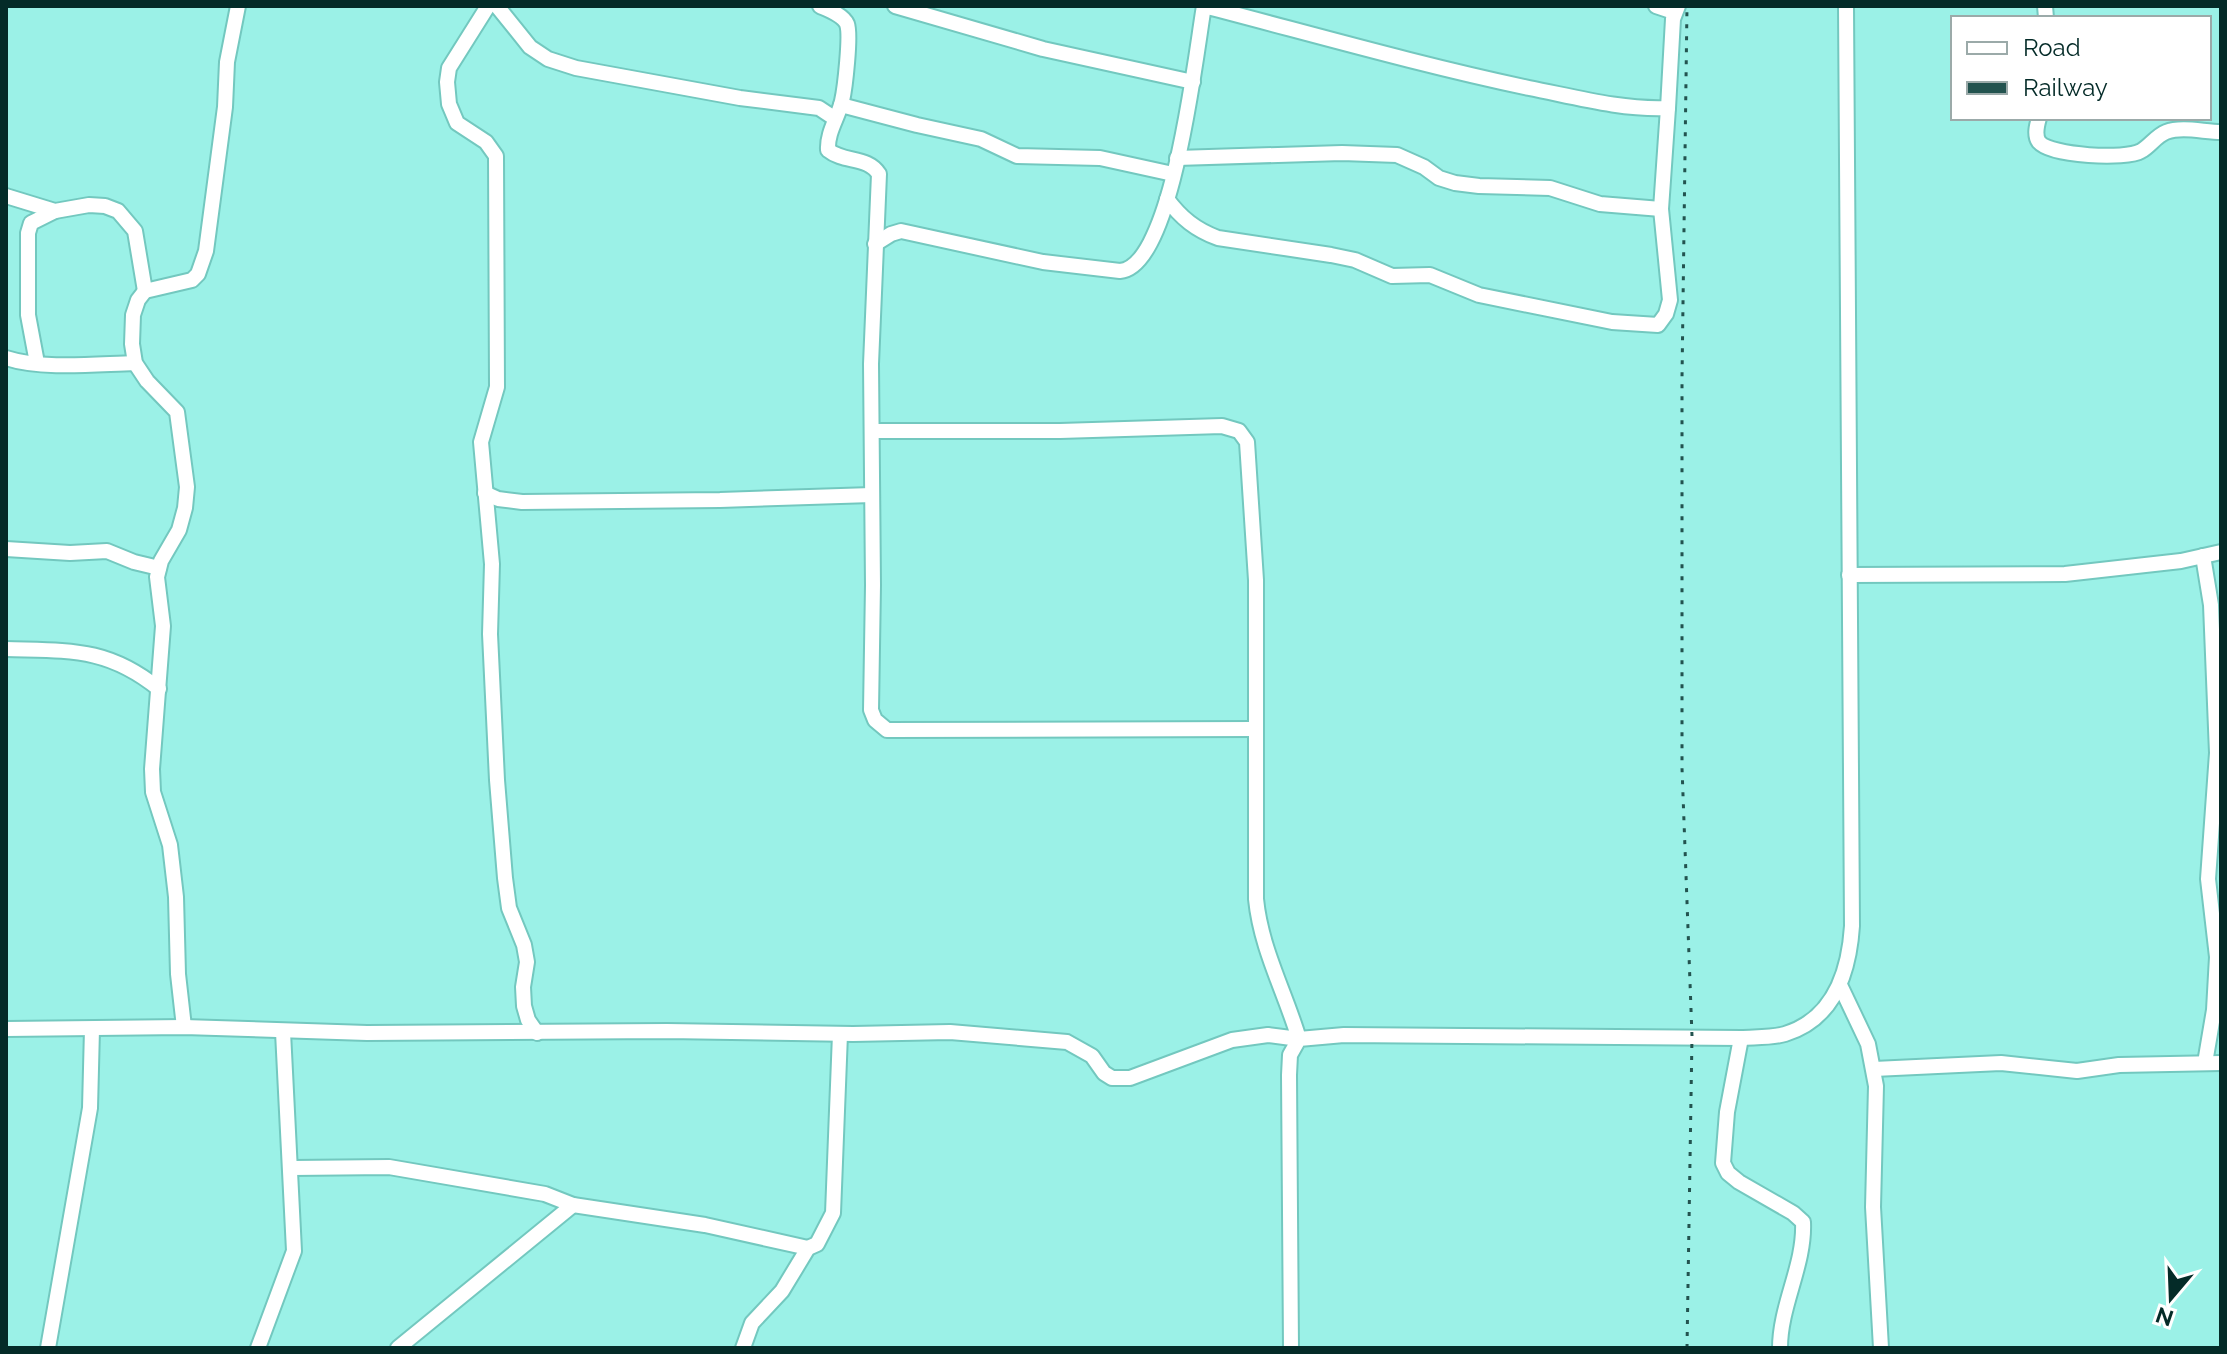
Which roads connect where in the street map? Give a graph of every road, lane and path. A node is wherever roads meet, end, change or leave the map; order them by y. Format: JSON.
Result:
{"nodes":[{"id":1,"x":238,"y":6,"type":"edge"},
{"id":2,"x":488,"y":6,"type":"edge"},
{"id":3,"x":497,"y":6,"type":"edge"},
{"id":4,"x":820,"y":6,"type":"edge"},
{"id":5,"x":895,"y":6,"type":"edge"},
{"id":6,"x":1656,"y":6,"type":"edge"},
{"id":7,"x":1846,"y":6,"type":"edge"},
{"id":8,"x":1676,"y":9,"type":"edge"},
{"id":9,"x":1193,"y":82,"type":"junction"},
{"id":10,"x":1668,"y":108,"type":"junction"},
{"id":11,"x":838,"y":111,"type":"junction"},
{"id":12,"x":2039,"y":120,"type":"edge"},
{"id":13,"x":2221,"y":132,"type":"edge"},
{"id":14,"x":1177,"y":158,"type":"junction"},
{"id":15,"x":1173,"y":174,"type":"junction"},
{"id":16,"x":6,"y":196,"type":"edge"},
{"id":17,"x":1167,"y":199,"type":"junction"},
{"id":18,"x":1661,"y":209,"type":"junction"},
{"id":19,"x":55,"y":211,"type":"junction"},
{"id":20,"x":875,"y":244,"type":"junction"},
{"id":21,"x":145,"y":291,"type":"junction"},
{"id":22,"x":6,"y":358,"type":"edge"},
{"id":23,"x":37,"y":363,"type":"junction"},
{"id":24,"x":135,"y":363,"type":"junction"},
{"id":25,"x":872,"y":431,"type":"junction"},
{"id":26,"x":485,"y":493,"type":"junction"},
{"id":27,"x":872,"y":495,"type":"junction"},
{"id":28,"x":6,"y":549,"type":"edge"},
{"id":29,"x":2221,"y":552,"type":"edge"},
{"id":30,"x":2203,"y":556,"type":"junction"},
{"id":31,"x":159,"y":568,"type":"junction"},
{"id":32,"x":1849,"y":575,"type":"junction"},
{"id":33,"x":6,"y":649,"type":"edge"},
{"id":34,"x":159,"y":689,"type":"junction"},
{"id":35,"x":1256,"y":729,"type":"junction"},
{"id":36,"x":2216,"y":897,"type":"edge"},
{"id":37,"x":1840,"y":985,"type":"junction"},
{"id":38,"x":184,"y":1027,"type":"junction"},
{"id":39,"x":6,"y":1029,"type":"edge"},
{"id":40,"x":92,"y":1029,"type":"junction"},
{"id":41,"x":283,"y":1032,"type":"junction"},
{"id":42,"x":537,"y":1033,"type":"junction"},
{"id":43,"x":840,"y":1034,"type":"junction"},
{"id":44,"x":1741,"y":1038,"type":"junction"},
{"id":45,"x":1299,"y":1039,"type":"junction"},
{"id":46,"x":2205,"y":1063,"type":"junction"},
{"id":47,"x":2221,"y":1063,"type":"edge"},
{"id":48,"x":1874,"y":1069,"type":"junction"},
{"id":49,"x":292,"y":1168,"type":"junction"},
{"id":50,"x":573,"y":1205,"type":"junction"},
{"id":51,"x":808,"y":1248,"type":"junction"},
{"id":52,"x":48,"y":1348,"type":"edge"},
{"id":53,"x":258,"y":1348,"type":"edge"},
{"id":54,"x":398,"y":1348,"type":"edge"},
{"id":55,"x":743,"y":1348,"type":"edge"},
{"id":56,"x":1291,"y":1348,"type":"edge"},
{"id":57,"x":1780,"y":1348,"type":"edge"},
{"id":58,"x":1881,"y":1348,"type":"edge"}],
"edges":[{"from":1,"to":21,"type":"street"},
{"from":2,"to":26,"type":"street"},
{"from":3,"to":11,"type":"street"},
{"from":4,"to":11,"type":"street"},
{"from":5,"to":9,"type":"street"},
{"from":6,"to":8,"type":"street"},
{"from":7,"to":32,"type":"street"},
{"from":8,"to":10,"type":"street"},
{"from":9,"to":10,"type":"street"},
{"from":9,"to":14,"type":"street"},
{"from":10,"to":18,"type":"street"},
{"from":11,"to":15,"type":"street"},
{"from":11,"to":20,"type":"street"},
{"from":12,"to":13,"type":"street"},
{"from":14,"to":15,"type":"street"},
{"from":14,"to":18,"type":"street"},
{"from":15,"to":17,"type":"street"},
{"from":16,"to":19,"type":"street"},
{"from":17,"to":18,"type":"street"},
{"from":17,"to":20,"type":"street"},
{"from":19,"to":21,"type":"street"},
{"from":19,"to":23,"type":"street"},
{"from":20,"to":25,"type":"street"},
{"from":21,"to":24,"type":"street"},
{"from":22,"to":23,"type":"street"},
{"from":23,"to":24,"type":"street"},
{"from":24,"to":31,"type":"street"},
{"from":25,"to":27,"type":"street"},
{"from":25,"to":35,"type":"street"},
{"from":26,"to":27,"type":"street"},
{"from":26,"to":42,"type":"street"},
{"from":27,"to":35,"type":"street"},
{"from":28,"to":31,"type":"street"},
{"from":29,"to":30,"type":"street"},
{"from":30,"to":32,"type":"street"},
{"from":30,"to":36,"type":"street"},
{"from":31,"to":34,"type":"street"},
{"from":32,"to":37,"type":"street"},
{"from":33,"to":34,"type":"street"},
{"from":34,"to":38,"type":"street"},
{"from":35,"to":45,"type":"street"},
{"from":36,"to":46,"type":"street"},
{"from":37,"to":44,"type":"street"},
{"from":37,"to":48,"type":"street"},
{"from":38,"to":40,"type":"street"},
{"from":38,"to":41,"type":"street"},
{"from":39,"to":40,"type":"street"},
{"from":40,"to":52,"type":"street"},
{"from":41,"to":42,"type":"street"},
{"from":41,"to":49,"type":"street"},
{"from":42,"to":43,"type":"street"},
{"from":43,"to":45,"type":"street"},
{"from":43,"to":51,"type":"street"},
{"from":44,"to":45,"type":"street"},
{"from":44,"to":57,"type":"street"},
{"from":45,"to":56,"type":"street"},
{"from":46,"to":47,"type":"street"},
{"from":46,"to":48,"type":"street"},
{"from":48,"to":58,"type":"street"},
{"from":49,"to":50,"type":"street"},
{"from":49,"to":53,"type":"street"},
{"from":50,"to":51,"type":"street"},
{"from":50,"to":54,"type":"street"},
{"from":51,"to":55,"type":"street"}]}
